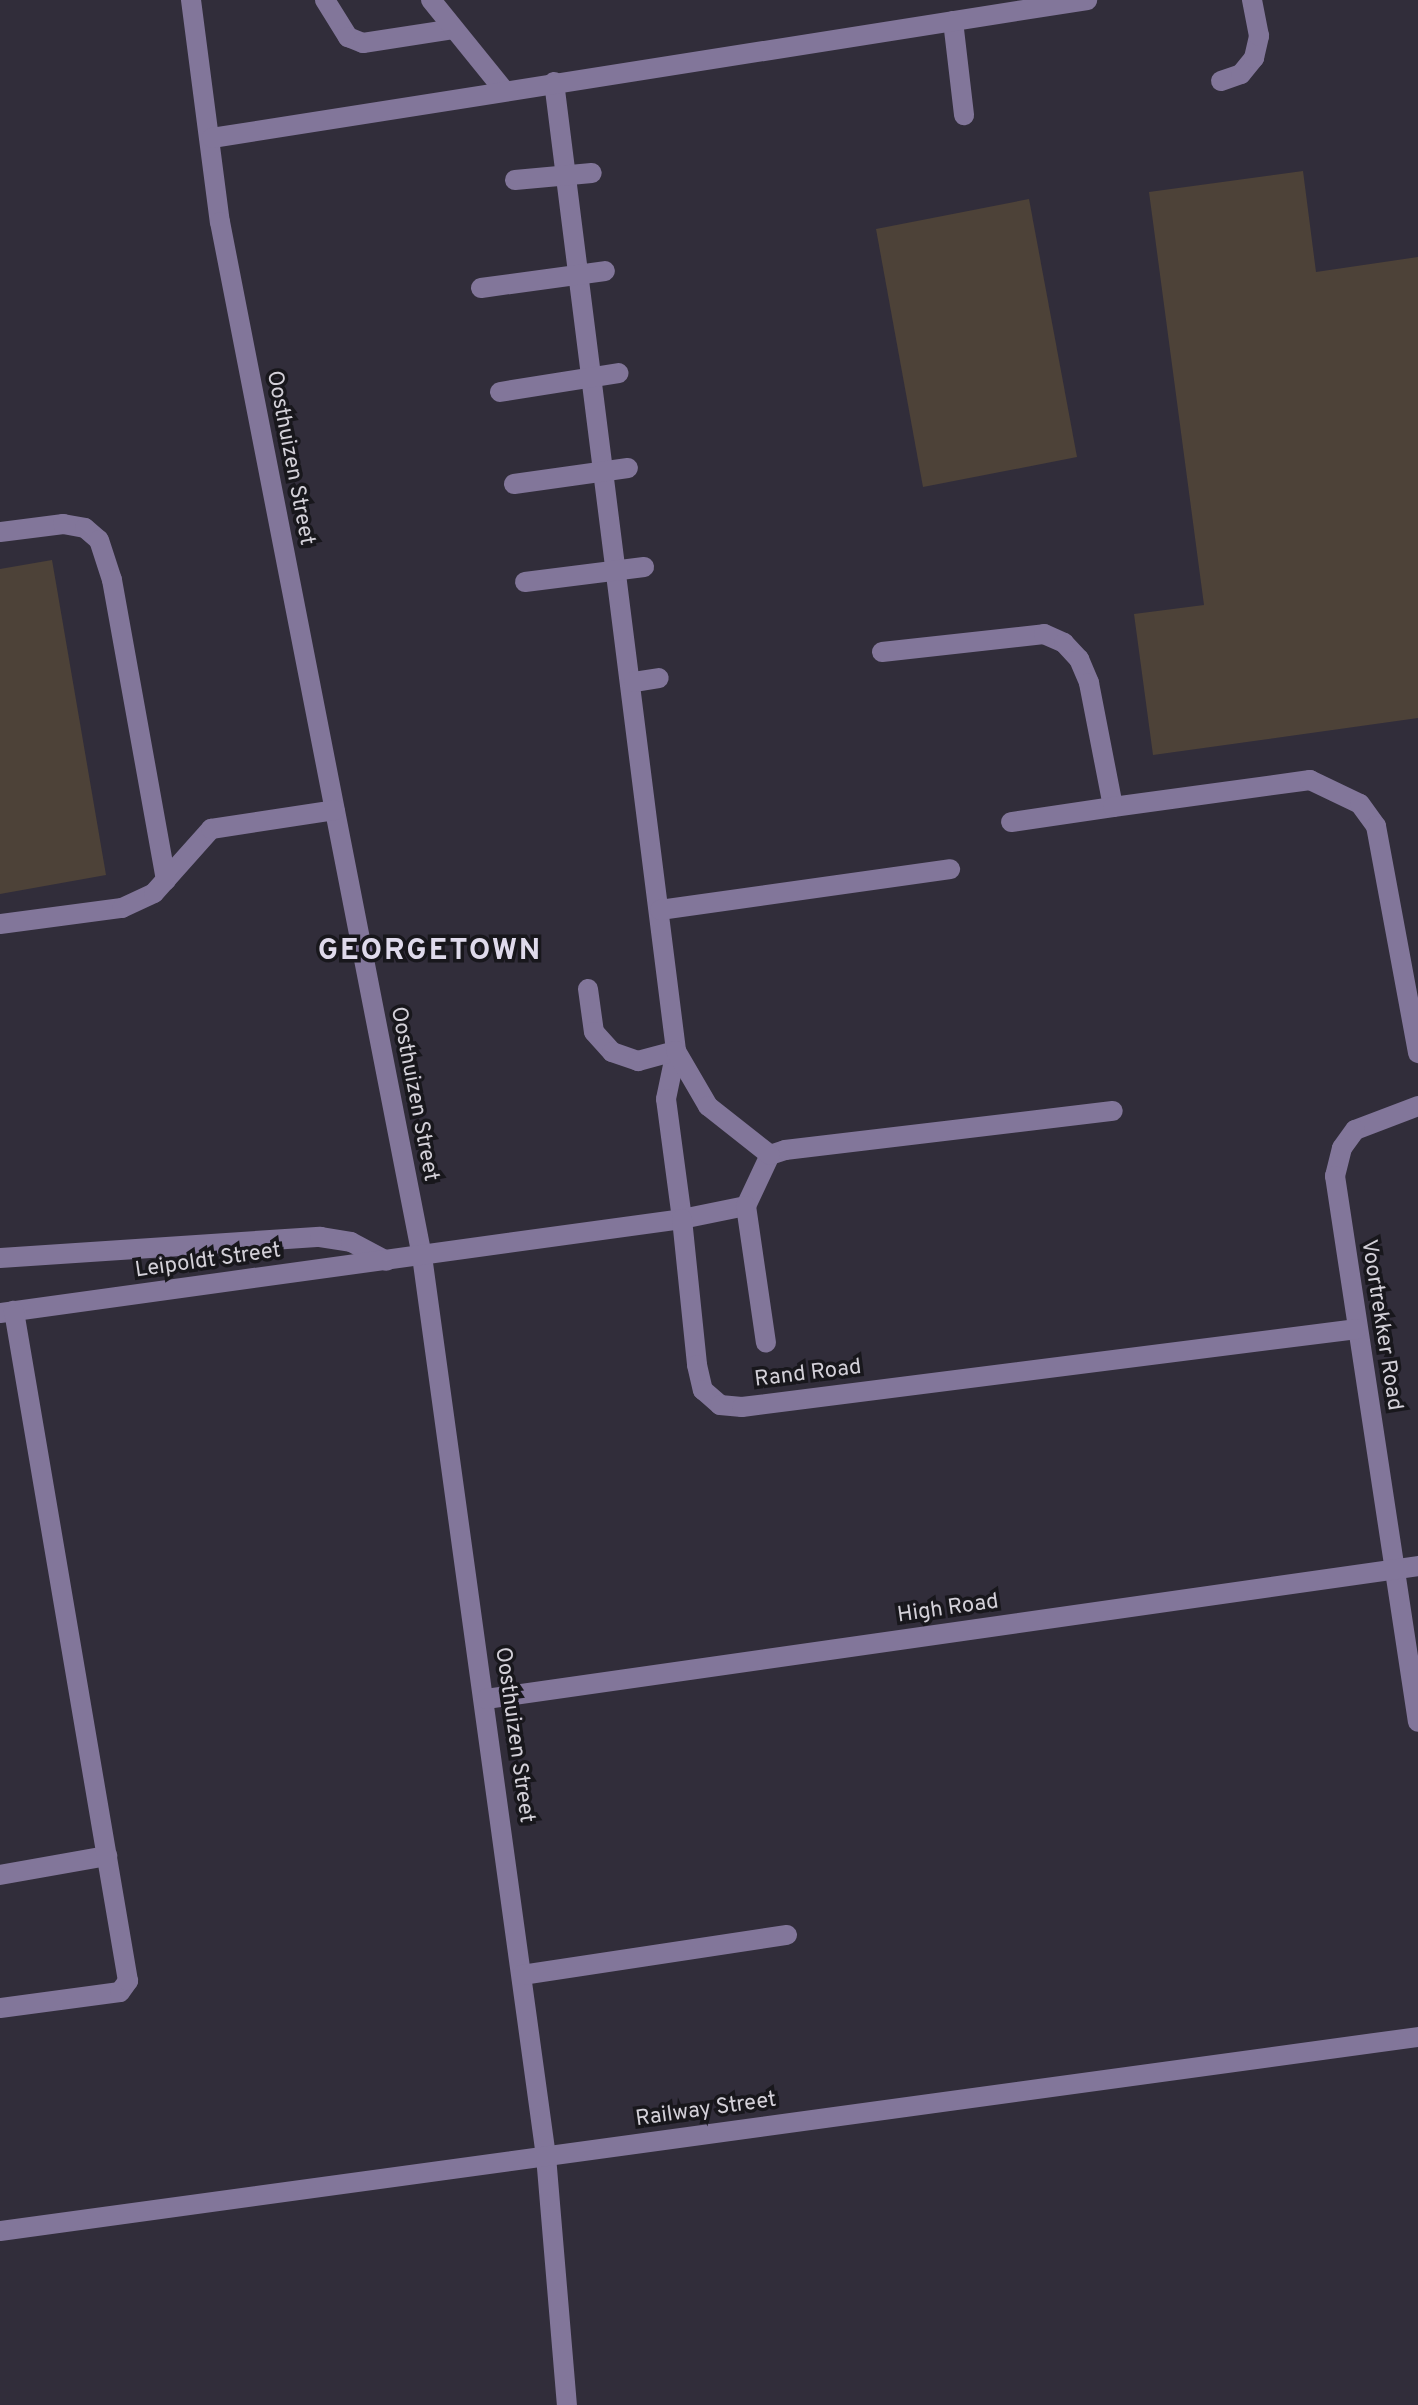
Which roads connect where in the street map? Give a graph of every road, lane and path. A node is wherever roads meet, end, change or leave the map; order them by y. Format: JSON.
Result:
{"nodes":[{"id":1,"x":191,"y":0,"type":"edge"},
{"id":2,"x":325,"y":0,"type":"edge"},
{"id":3,"x":431,"y":0,"type":"edge"},
{"id":4,"x":1080,"y":0,"type":"edge"},
{"id":5,"x":1252,"y":0,"type":"edge"},
{"id":6,"x":953,"y":21,"type":"junction"},
{"id":7,"x":453,"y":29,"type":"junction"},
{"id":8,"x":1221,"y":81,"type":"dead end"},
{"id":9,"x":554,"y":82,"type":"junction"},
{"id":10,"x":504,"y":90,"type":"junction"},
{"id":11,"x":964,"y":115,"type":"dead end"},
{"id":12,"x":212,"y":138,"type":"junction"},
{"id":13,"x":592,"y":173,"type":"dead end"},
{"id":14,"x":566,"y":176,"type":"junction"},
{"id":15,"x":515,"y":180,"type":"dead end"},
{"id":16,"x":605,"y":271,"type":"dead end"},
{"id":17,"x":579,"y":275,"type":"junction"},
{"id":18,"x":481,"y":288,"type":"dead end"},
{"id":19,"x":618,"y":373,"type":"dead end"},
{"id":20,"x":591,"y":376,"type":"junction"},
{"id":21,"x":500,"y":392,"type":"dead end"},
{"id":22,"x":628,"y":468,"type":"dead end"},
{"id":23,"x":605,"y":470,"type":"junction"},
{"id":24,"x":514,"y":484,"type":"dead end"},
{"id":25,"x":0,"y":532,"type":"edge"},
{"id":26,"x":644,"y":567,"type":"dead end"},
{"id":27,"x":620,"y":570,"type":"junction"},
{"id":28,"x":525,"y":582,"type":"dead end"},
{"id":29,"x":882,"y":652,"type":"dead end"},
{"id":30,"x":659,"y":678,"type":"dead end"},
{"id":31,"x":634,"y":682,"type":"junction"},
{"id":32,"x":1113,"y":807,"type":"junction"},
{"id":33,"x":335,"y":810,"type":"junction"},
{"id":34,"x":1011,"y":822,"type":"dead end"},
{"id":35,"x":950,"y":869,"type":"dead end"},
{"id":36,"x":166,"y":880,"type":"junction"},
{"id":37,"x":660,"y":910,"type":"junction"},
{"id":38,"x":0,"y":924,"type":"edge"},
{"id":39,"x":588,"y":989,"type":"dead end"},
{"id":40,"x":676,"y":1051,"type":"junction"},
{"id":41,"x":1418,"y":1053,"type":"edge"},
{"id":42,"x":1418,"y":1106,"type":"edge"},
{"id":43,"x":1113,"y":1111,"type":"dead end"},
{"id":44,"x":770,"y":1155,"type":"junction"},
{"id":45,"x":746,"y":1206,"type":"junction"},
{"id":46,"x":682,"y":1219,"type":"junction"},
{"id":47,"x":422,"y":1256,"type":"junction"},
{"id":48,"x":0,"y":1258,"type":"edge"},
{"id":49,"x":386,"y":1261,"type":"junction"},
{"id":50,"x":7,"y":1312,"type":"edge"},
{"id":51,"x":1357,"y":1329,"type":"junction"},
{"id":52,"x":766,"y":1343,"type":"dead end"},
{"id":53,"x":1418,"y":1566,"type":"edge"},
{"id":54,"x":1396,"y":1569,"type":"junction"},
{"id":55,"x":486,"y":1699,"type":"junction"},
{"id":56,"x":1418,"y":1722,"type":"edge"},
{"id":57,"x":107,"y":1856,"type":"junction"},
{"id":58,"x":0,"y":1875,"type":"edge"},
{"id":59,"x":787,"y":1935,"type":"dead end"},
{"id":60,"x":522,"y":1975,"type":"junction"},
{"id":61,"x":0,"y":2008,"type":"edge"},
{"id":62,"x":1418,"y":2037,"type":"edge"},
{"id":63,"x":546,"y":2156,"type":"junction"},
{"id":64,"x":0,"y":2231,"type":"edge"},
{"id":65,"x":567,"y":2405,"type":"edge"}],
"edges":[{"from":1,"to":12,"type":"street","name":"Oosthuizen Street"},
{"from":2,"to":7,"type":"street"},
{"from":3,"to":7,"type":"street"},
{"from":4,"to":6,"type":"street"},
{"from":5,"to":8,"type":"street"},
{"from":6,"to":9,"type":"street"},
{"from":6,"to":11,"type":"street"},
{"from":7,"to":10,"type":"street"},
{"from":9,"to":10,"type":"street"},
{"from":9,"to":14,"type":"street"},
{"from":10,"to":12,"type":"street"},
{"from":12,"to":33,"type":"street","name":"Oosthuizen Street"},
{"from":13,"to":14,"type":"street"},
{"from":14,"to":15,"type":"street"},
{"from":14,"to":17,"type":"street"},
{"from":16,"to":17,"type":"street"},
{"from":17,"to":18,"type":"street"},
{"from":17,"to":20,"type":"street"},
{"from":19,"to":20,"type":"street"},
{"from":20,"to":21,"type":"street"},
{"from":20,"to":23,"type":"street"},
{"from":22,"to":23,"type":"street"},
{"from":23,"to":24,"type":"street"},
{"from":23,"to":27,"type":"street"},
{"from":25,"to":36,"type":"street"},
{"from":26,"to":27,"type":"street"},
{"from":27,"to":28,"type":"street"},
{"from":27,"to":31,"type":"street"},
{"from":29,"to":32,"type":"street"},
{"from":30,"to":31,"type":"street"},
{"from":31,"to":37,"type":"street"},
{"from":32,"to":34,"type":"street"},
{"from":32,"to":41,"type":"street"},
{"from":33,"to":36,"type":"street"},
{"from":33,"to":47,"type":"street","name":"Oosthuizen Street"},
{"from":35,"to":37,"type":"street"},
{"from":36,"to":38,"type":"street"},
{"from":37,"to":40,"type":"street"},
{"from":39,"to":40,"type":"street"},
{"from":40,"to":44,"type":"street"},
{"from":40,"to":46,"type":"street","name":"Rand Road"},
{"from":42,"to":51,"type":"street","name":"Voortrekker Road"},
{"from":43,"to":44,"type":"street"},
{"from":44,"to":45,"type":"street"},
{"from":45,"to":46,"type":"street"},
{"from":45,"to":52,"type":"street"},
{"from":46,"to":47,"type":"street"},
{"from":46,"to":51,"type":"street","name":"Rand Road"},
{"from":47,"to":49,"type":"street","name":"Leipoldt Street"},
{"from":47,"to":55,"type":"street","name":"Oosthuizen Street"},
{"from":48,"to":49,"type":"street"},
{"from":49,"to":50,"type":"street","name":"Leipoldt Street"},
{"from":50,"to":57,"type":"street"},
{"from":51,"to":54,"type":"street","name":"Voortrekker Road"},
{"from":53,"to":54,"type":"street","name":"High Road"},
{"from":54,"to":55,"type":"street","name":"High Road"},
{"from":54,"to":56,"type":"street","name":"Voortrekker Road"},
{"from":55,"to":60,"type":"street","name":"Oosthuizen Street"},
{"from":57,"to":58,"type":"street"},
{"from":57,"to":61,"type":"street"},
{"from":59,"to":60,"type":"street"},
{"from":60,"to":63,"type":"street","name":"Oosthuizen Street"},
{"from":62,"to":63,"type":"street","name":"Railway Street"},
{"from":63,"to":64,"type":"street","name":"Railway Street"},
{"from":63,"to":65,"type":"street","name":"Oosthuizen Street"}]}
